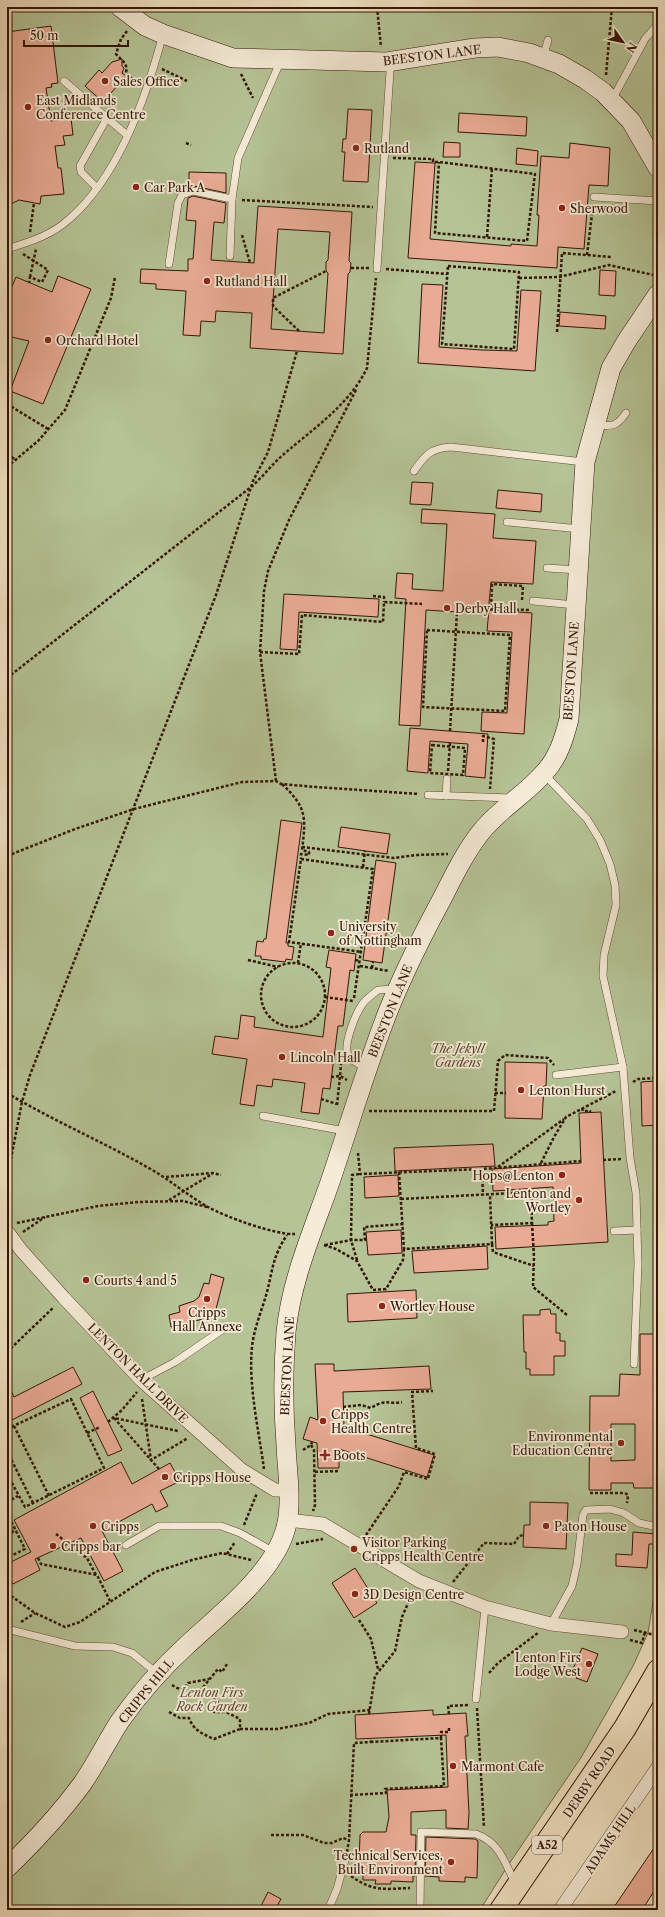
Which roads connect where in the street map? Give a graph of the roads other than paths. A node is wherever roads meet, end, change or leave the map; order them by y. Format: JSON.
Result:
{"nodes":[{"id":1,"x":120,"y":7,"type":"edge"},
{"id":2,"x":658,"y":24,"type":"edge"},
{"id":3,"x":163,"y":34,"type":"junction"},
{"id":4,"x":548,"y":40,"type":"dead end"},
{"id":5,"x":543,"y":58,"type":"junction"},
{"id":6,"x":282,"y":60,"type":"junction"},
{"id":7,"x":387,"y":62,"type":"junction"},
{"id":8,"x":64,"y":81,"type":"dead end"},
{"id":9,"x":612,"y":100,"type":"junction"},
{"id":10,"x":107,"y":118,"type":"junction"},
{"id":11,"x":127,"y":135,"type":"junction"},
{"id":12,"x":658,"y":168,"type":"edge"},
{"id":13,"x":97,"y":188,"type":"junction"},
{"id":14,"x":594,"y":197,"type":"road end"},
{"id":15,"x":232,"y":199,"type":"junction"},
{"id":16,"x":658,"y":201,"type":"edge"},
{"id":17,"x":9,"y":249,"type":"edge"},
{"id":18,"x":230,"y":256,"type":"dead end"},
{"id":19,"x":7,"y":258,"type":"edge"},
{"id":20,"x":169,"y":264,"type":"dead end"},
{"id":21,"x":377,"y":269,"type":"road end"},
{"id":22,"x":658,"y":294,"type":"edge"},
{"id":23,"x":626,"y":413,"type":"dead end"},
{"id":24,"x":594,"y":425,"type":"junction"},
{"id":25,"x":585,"y":462,"type":"junction"},
{"id":26,"x":414,"y":471,"type":"dead end"},
{"id":27,"x":507,"y":522,"type":"dead end"},
{"id":28,"x":580,"y":529,"type":"junction"},
{"id":29,"x":547,"y":568,"type":"dead end"},
{"id":30,"x":578,"y":570,"type":"junction"},
{"id":31,"x":532,"y":601,"type":"road end"},
{"id":32,"x":575,"y":605,"type":"junction"},
{"id":33,"x":544,"y":774,"type":"junction"},
{"id":34,"x":448,"y":776,"type":"road end"},
{"id":35,"x":428,"y":795,"type":"road end"},
{"id":36,"x":446,"y":796,"type":"junction"},
{"id":37,"x":515,"y":799,"type":"junction"},
{"id":38,"x":401,"y":982,"type":"junction"},
{"id":39,"x":623,"y":1067,"type":"junction"},
{"id":40,"x":367,"y":1069,"type":"junction"},
{"id":41,"x":556,"y":1076,"type":"road end"},
{"id":42,"x":263,"y":1116,"type":"dead end"},
{"id":43,"x":346,"y":1131,"type":"junction"},
{"id":44,"x":637,"y":1230,"type":"junction"},
{"id":45,"x":614,"y":1231,"type":"dead end"},
{"id":46,"x":11,"y":1232,"type":"edge"},
{"id":47,"x":222,"y":1330,"type":"dead end"},
{"id":48,"x":634,"y":1364,"type":"dead end"},
{"id":49,"x":142,"y":1380,"type":"junction"},
{"id":50,"x":288,"y":1490,"type":"junction"},
{"id":51,"x":288,"y":1520,"type":"junction"},
{"id":52,"x":658,"y":1527,"type":"edge"},
{"id":53,"x":126,"y":1545,"type":"dead end"},
{"id":54,"x":278,"y":1547,"type":"junction"},
{"id":55,"x":485,"y":1607,"type":"junction"},
{"id":56,"x":551,"y":1624,"type":"junction"},
{"id":57,"x":7,"y":1629,"type":"edge"},
{"id":58,"x":622,"y":1632,"type":"dead end"},
{"id":59,"x":658,"y":1671,"type":"edge"},
{"id":60,"x":165,"y":1679,"type":"junction"},
{"id":61,"x":476,"y":1699,"type":"dead end"},
{"id":62,"x":658,"y":1767,"type":"edge"},
{"id":63,"x":345,"y":1860,"type":"road end"},
{"id":64,"x":7,"y":1868,"type":"edge"},
{"id":65,"x":518,"y":1888,"type":"junction"},
{"id":66,"x":328,"y":1910,"type":"edge"},
{"id":67,"x":420,"y":1910,"type":"edge"},
{"id":68,"x":501,"y":1910,"type":"edge"},
{"id":69,"x":560,"y":1910,"type":"edge"}],
"edges":[{"from":1,"to":3,"type":"street","name":"BEESTON LANE"},
{"from":2,"to":9,"type":"lane"},
{"from":3,"to":6,"type":"street","name":"BEESTON LANE"},
{"from":3,"to":11,"type":"lane"},
{"from":4,"to":5,"type":"lane"},
{"from":5,"to":7,"type":"street","name":"BEESTON LANE"},
{"from":5,"to":9,"type":"street","name":"BEESTON LANE"},
{"from":6,"to":7,"type":"street","name":"BEESTON LANE"},
{"from":6,"to":15,"type":"lane"},
{"from":7,"to":21,"type":"lane"},
{"from":8,"to":10,"type":"lane"},
{"from":9,"to":12,"type":"street","name":"BEESTON LANE"},
{"from":10,"to":11,"type":"lane"},
{"from":10,"to":13,"type":"lane"},
{"from":11,"to":13,"type":"lane"},
{"from":13,"to":17,"type":"lane"},
{"from":14,"to":16,"type":"lane"},
{"from":15,"to":18,"type":"lane"},
{"from":15,"to":20,"type":"lane"},
{"from":17,"to":19,"type":"lane"},
{"from":22,"to":24,"type":"street","name":"BEESTON LANE"},
{"from":23,"to":24,"type":"lane"},
{"from":24,"to":25,"type":"street","name":"BEESTON LANE"},
{"from":25,"to":26,"type":"lane"},
{"from":25,"to":28,"type":"street","name":"BEESTON LANE"},
{"from":27,"to":28,"type":"lane"},
{"from":28,"to":30,"type":"street","name":"BEESTON LANE"},
{"from":29,"to":30,"type":"lane"},
{"from":30,"to":32,"type":"street","name":"BEESTON LANE"},
{"from":31,"to":32,"type":"lane"},
{"from":32,"to":33,"type":"street","name":"BEESTON LANE"},
{"from":33,"to":37,"type":"street","name":"BEESTON LANE"},
{"from":33,"to":39,"type":"lane"},
{"from":34,"to":36,"type":"lane"},
{"from":35,"to":36,"type":"lane"},
{"from":36,"to":37,"type":"lane"},
{"from":37,"to":38,"type":"street","name":"BEESTON LANE"},
{"from":38,"to":40,"type":"street","name":"BEESTON LANE"},
{"from":38,"to":40,"type":"lane"},
{"from":39,"to":41,"type":"lane"},
{"from":39,"to":44,"type":"lane"},
{"from":40,"to":43,"type":"street","name":"BEESTON LANE"},
{"from":42,"to":43,"type":"lane"},
{"from":43,"to":50,"type":"street","name":"BEESTON LANE"},
{"from":44,"to":45,"type":"lane"},
{"from":44,"to":48,"type":"lane"},
{"from":46,"to":49,"type":"street","name":"LENTON HALL DRIVE"},
{"from":47,"to":49,"type":"lane"},
{"from":49,"to":50,"type":"street","name":"LENTON HALL DRIVE"},
{"from":50,"to":51,"type":"street","name":"BEESTON LANE"},
{"from":51,"to":54,"type":"street","name":"CRIPPS HILL"},
{"from":51,"to":55,"type":"street"},
{"from":52,"to":56,"type":"lane"},
{"from":53,"to":54,"type":"lane"},
{"from":54,"to":60,"type":"street","name":"CRIPPS HILL"},
{"from":55,"to":56,"type":"street"},
{"from":55,"to":61,"type":"lane"},
{"from":56,"to":58,"type":"street"},
{"from":57,"to":60,"type":"lane"},
{"from":59,"to":65,"type":"highway","name":"DERBY ROAD","number":"A52"},
{"from":60,"to":64,"type":"street","name":"CRIPPS HILL"},
{"from":62,"to":69,"type":"street","name":"ADAMS HILL"},
{"from":63,"to":66,"type":"lane"},
{"from":65,"to":67,"type":"lane"},
{"from":65,"to":68,"type":"highway","name":"DERBY ROAD","number":"A52"}]}
